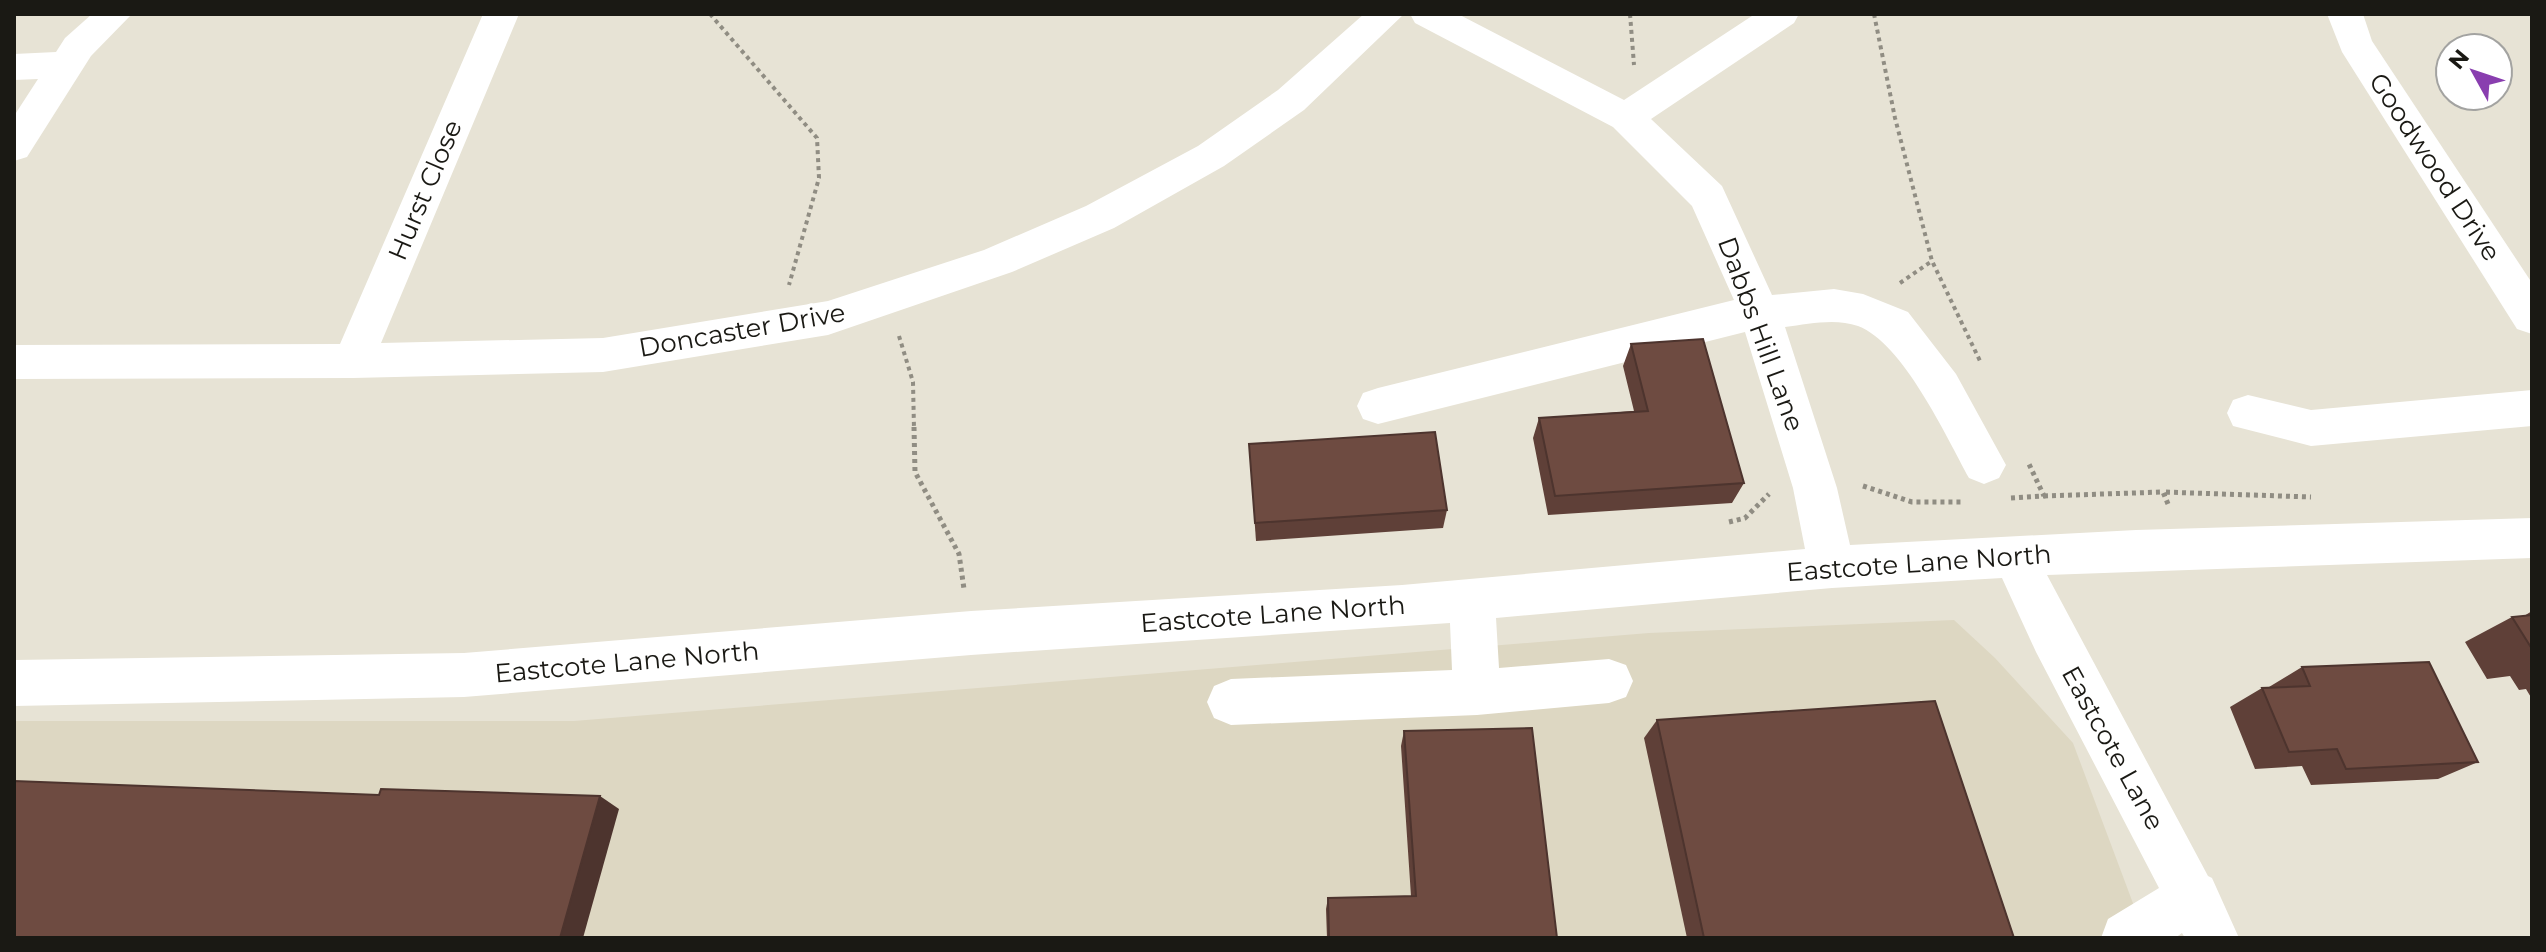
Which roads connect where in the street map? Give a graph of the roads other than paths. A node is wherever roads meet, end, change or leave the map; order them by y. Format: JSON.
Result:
{"nodes":[{"id":1,"x":114,"y":14,"type":"edge"},
{"id":2,"x":1386,"y":14,"type":"edge"},
{"id":3,"x":1428,"y":14,"type":"edge"},
{"id":4,"x":1781,"y":14,"type":"edge"},
{"id":5,"x":2345,"y":14,"type":"edge"},
{"id":6,"x":499,"y":16,"type":"edge"},
{"id":7,"x":73,"y":56,"type":"junction"},
{"id":8,"x":14,"y":67,"type":"edge"},
{"id":9,"x":1626,"y":117,"type":"junction"},
{"id":10,"x":14,"y":147,"type":"edge"},
{"id":11,"x":1759,"y":311,"type":"junction"},
{"id":12,"x":2532,"y":317,"type":"edge"},
{"id":13,"x":353,"y":361,"type":"junction"},
{"id":14,"x":14,"y":362,"type":"edge"},
{"id":15,"x":1378,"y":406,"type":"dead end"},
{"id":16,"x":2532,"y":408,"type":"edge"},
{"id":17,"x":2248,"y":413,"type":"dead end"},
{"id":18,"x":1984,"y":465,"type":"dead end"},
{"id":19,"x":2532,"y":538,"type":"edge"},
{"id":20,"x":2015,"y":556,"type":"junction"},
{"id":21,"x":1832,"y":567,"type":"junction"},
{"id":22,"x":1472,"y":600,"type":"junction"},
{"id":23,"x":1609,"y":681,"type":"dead end"},
{"id":24,"x":14,"y":683,"type":"edge"},
{"id":25,"x":1477,"y":692,"type":"junction"},
{"id":26,"x":1231,"y":702,"type":"dead end"},
{"id":27,"x":2204,"y":917,"type":"edge"},
{"id":28,"x":2127,"y":938,"type":"edge"}],
"edges":[{"from":1,"to":7,"type":"street"},
{"from":2,"to":13,"type":"street","name":"Doncaster Drive"},
{"from":3,"to":9,"type":"street","name":"Dabbs Hill Lane"},
{"from":4,"to":9,"type":"street"},
{"from":5,"to":12,"type":"street","name":"Goodwood Drive"},
{"from":6,"to":13,"type":"street","name":"Hurst Close"},
{"from":7,"to":8,"type":"street"},
{"from":7,"to":10,"type":"street"},
{"from":9,"to":11,"type":"street","name":"Dabbs Hill Lane"},
{"from":11,"to":15,"type":"street"},
{"from":11,"to":18,"type":"street"},
{"from":11,"to":21,"type":"street","name":"Dabbs Hill Lane"},
{"from":13,"to":14,"type":"street","name":"Doncaster Drive"},
{"from":16,"to":17,"type":"street"},
{"from":19,"to":20,"type":"street","name":"Eastcote Lane North"},
{"from":20,"to":21,"type":"street","name":"Eastcote Lane North"},
{"from":20,"to":27,"type":"street","name":"Eastcote Lane"},
{"from":21,"to":22,"type":"street","name":"Eastcote Lane North"},
{"from":22,"to":24,"type":"street","name":"Eastcote Lane North"},
{"from":22,"to":25,"type":"street"},
{"from":23,"to":25,"type":"street"},
{"from":25,"to":26,"type":"street"},
{"from":27,"to":28,"type":"street"}]}
